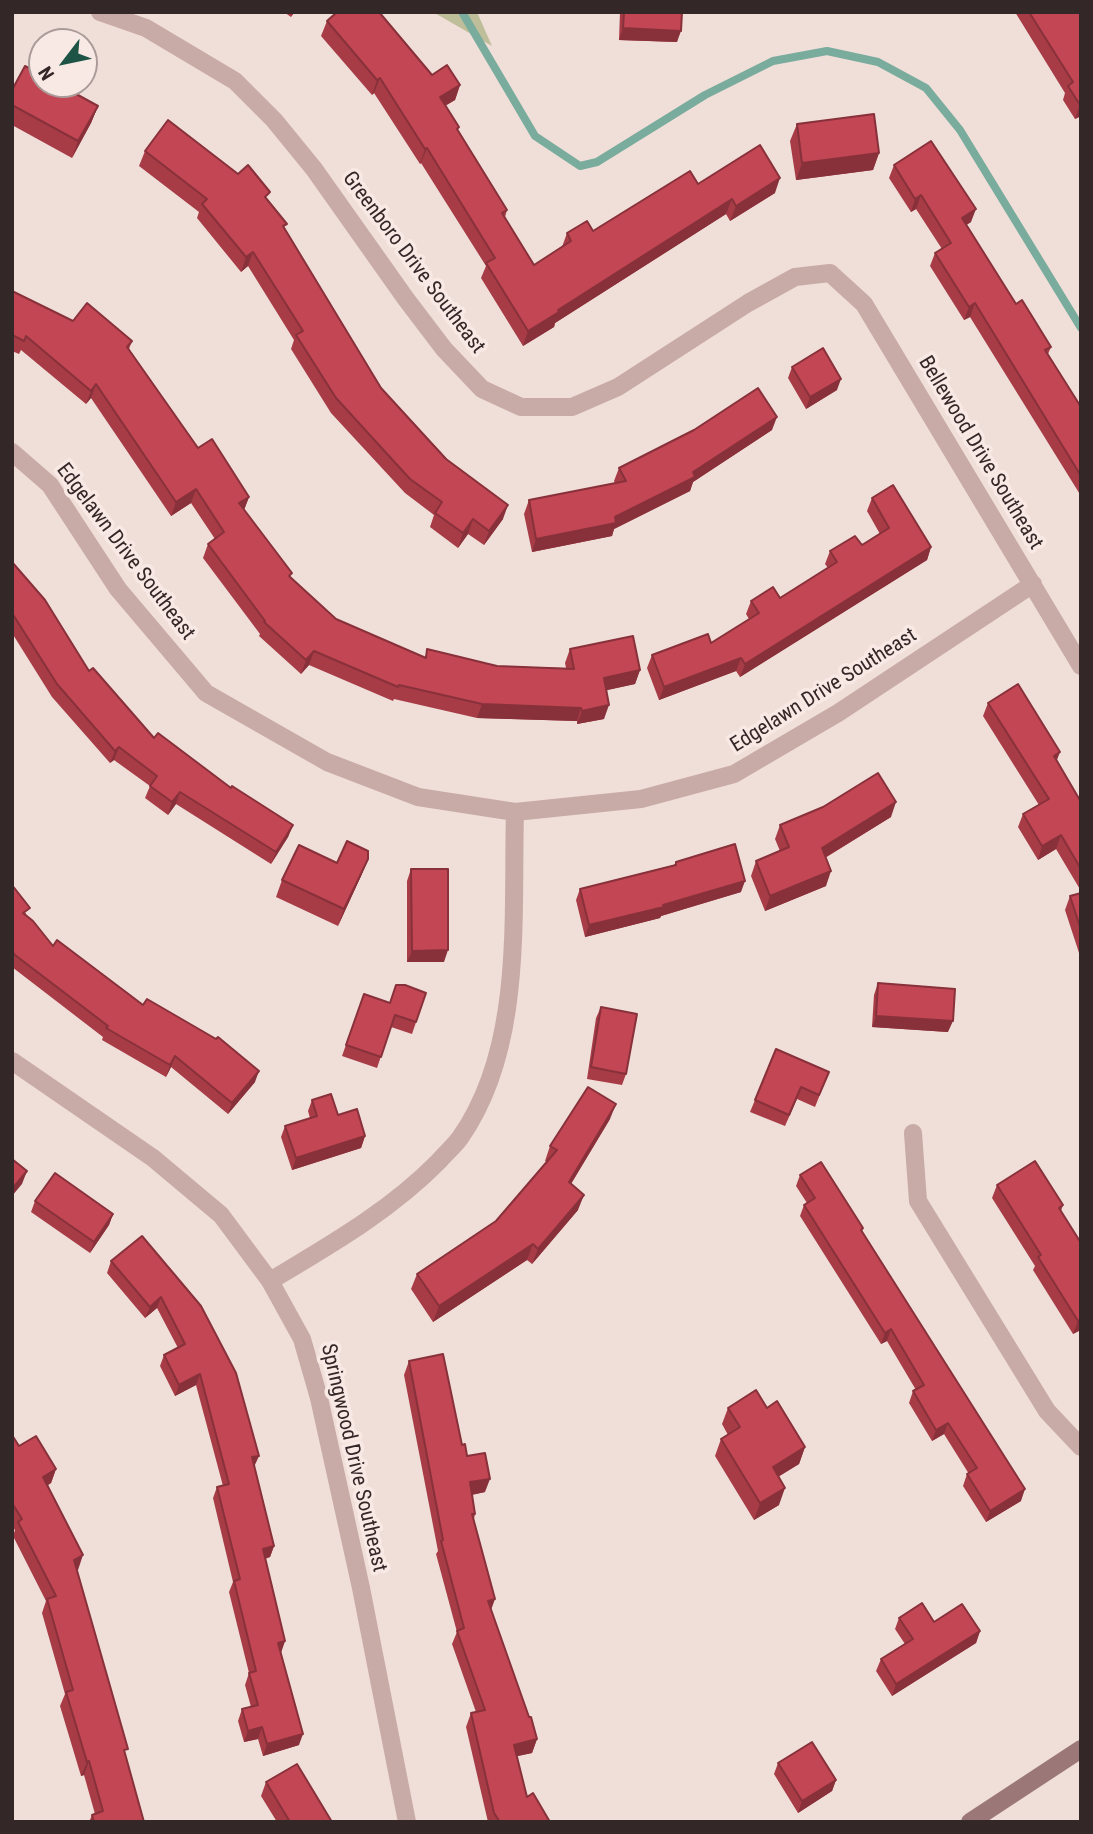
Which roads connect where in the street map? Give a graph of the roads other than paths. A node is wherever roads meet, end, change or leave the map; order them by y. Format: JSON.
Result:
{"nodes":[{"id":1,"x":100,"y":12,"type":"edge"},
{"id":2,"x":830,"y":273,"type":"joint"},
{"id":3,"x":12,"y":452,"type":"edge"},
{"id":4,"x":1033,"y":584,"type":"junction"},
{"id":5,"x":1081,"y":666,"type":"edge"},
{"id":6,"x":515,"y":812,"type":"junction"},
{"id":7,"x":12,"y":1061,"type":"edge"},
{"id":8,"x":913,"y":1133,"type":"dead end"},
{"id":9,"x":270,"y":1281,"type":"junction"},
{"id":10,"x":1081,"y":1447,"type":"edge"},
{"id":11,"x":1081,"y":1749,"type":"edge"},
{"id":12,"x":407,"y":1822,"type":"edge"},
{"id":13,"x":970,"y":1822,"type":"edge"}],
"edges":[{"from":1,"to":2,"type":"street","name":"Greenboro Drive Southeast"},
{"from":2,"to":4,"type":"street","name":"Bellewood Drive Southeast"},
{"from":3,"to":6,"type":"street","name":"Edgelawn Drive Southeast"},
{"from":4,"to":5,"type":"street","name":"Bellewood Drive Southeast"},
{"from":4,"to":6,"type":"street","name":"Edgelawn Drive Southeast"},
{"from":6,"to":9,"type":"street"},
{"from":7,"to":9,"type":"street","name":"Springwood Drive Southeast"},
{"from":8,"to":10,"type":"street"},
{"from":9,"to":12,"type":"street","name":"Springwood Drive Southeast"},
{"from":11,"to":13,"type":"street"}]}
